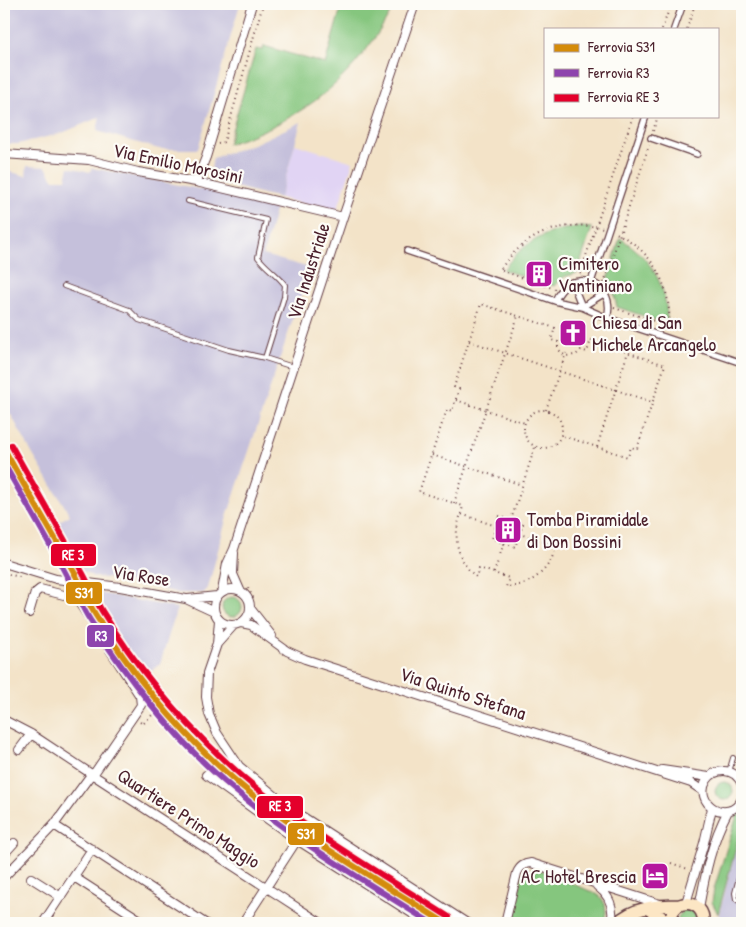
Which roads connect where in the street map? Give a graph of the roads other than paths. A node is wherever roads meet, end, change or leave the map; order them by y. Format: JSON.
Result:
{"nodes":[{"id":1,"x":252,"y":4,"type":"edge"},
{"id":2,"x":415,"y":4,"type":"edge"},
{"id":3,"x":683,"y":4,"type":"edge"},
{"id":4,"x":674,"y":28,"type":"edge"},
{"id":5,"x":645,"y":118,"type":"edge"},
{"id":6,"x":651,"y":138,"type":"road end"},
{"id":7,"x":4,"y":154,"type":"edge"},
{"id":8,"x":697,"y":154,"type":"dead end"},
{"id":9,"x":196,"y":182,"type":"junction"},
{"id":10,"x":188,"y":201,"type":"dead end"},
{"id":11,"x":343,"y":217,"type":"junction"},
{"id":12,"x":407,"y":252,"type":"dead end"},
{"id":13,"x":575,"y":281,"type":"junction"},
{"id":14,"x":591,"y":282,"type":"junction"},
{"id":15,"x":64,"y":286,"type":"dead end"},
{"id":16,"x":603,"y":291,"type":"junction"},
{"id":17,"x":555,"y":301,"type":"junction"},
{"id":18,"x":582,"y":307,"type":"junction"},
{"id":19,"x":607,"y":318,"type":"junction"},
{"id":20,"x":266,"y":358,"type":"junction"},
{"id":21,"x":742,"y":363,"type":"edge"},
{"id":22,"x":293,"y":367,"type":"junction"},
{"id":23,"x":234,"y":549,"type":"junction"},
{"id":24,"x":4,"y":563,"type":"edge"},
{"id":25,"x":240,"y":590,"type":"junction"},
{"id":26,"x":220,"y":594,"type":"junction"},
{"id":27,"x":186,"y":599,"type":"junction"},
{"id":28,"x":250,"y":608,"type":"junction"},
{"id":29,"x":29,"y":613,"type":"dead end"},
{"id":30,"x":216,"y":616,"type":"junction"},
{"id":31,"x":238,"y":624,"type":"junction"},
{"id":32,"x":217,"y":644,"type":"junction"},
{"id":33,"x":281,"y":647,"type":"junction"},
{"id":34,"x":4,"y":720,"type":"edge"},
{"id":35,"x":31,"y":734,"type":"junction"},
{"id":36,"x":19,"y":750,"type":"dead end"},
{"id":37,"x":733,"y":758,"type":"dead end"},
{"id":38,"x":638,"y":766,"type":"junction"},
{"id":39,"x":729,"y":772,"type":"junction"},
{"id":40,"x":93,"y":775,"type":"junction"},
{"id":41,"x":206,"y":775,"type":"road end"},
{"id":42,"x":709,"y":777,"type":"junction"},
{"id":43,"x":742,"y":784,"type":"edge"},
{"id":44,"x":703,"y":791,"type":"junction"},
{"id":45,"x":742,"y":799,"type":"edge"},
{"id":46,"x":712,"y":808,"type":"junction"},
{"id":47,"x":728,"y":811,"type":"junction"},
{"id":48,"x":54,"y":825,"type":"junction"},
{"id":49,"x":297,"y":840,"type":"junction"},
{"id":50,"x":14,"y":843,"type":"dead end"},
{"id":51,"x":92,"y":849,"type":"junction"},
{"id":52,"x":4,"y":854,"type":"edge"},
{"id":53,"x":742,"y":866,"type":"edge"},
{"id":54,"x":5,"y":873,"type":"edge"},
{"id":55,"x":74,"y":877,"type":"junction"},
{"id":56,"x":31,"y":878,"type":"dead end"},
{"id":57,"x":591,"y":882,"type":"junction"},
{"id":58,"x":267,"y":888,"type":"junction"},
{"id":59,"x":61,"y":897,"type":"junction"},
{"id":60,"x":742,"y":903,"type":"edge"},
{"id":61,"x":683,"y":904,"type":"junction"},
{"id":62,"x":665,"y":905,"type":"junction"},
{"id":63,"x":648,"y":909,"type":"junction"},
{"id":64,"x":705,"y":918,"type":"edge"},
{"id":65,"x":43,"y":923,"type":"edge"},
{"id":66,"x":145,"y":923,"type":"edge"},
{"id":67,"x":205,"y":923,"type":"edge"},
{"id":68,"x":244,"y":923,"type":"edge"},
{"id":69,"x":321,"y":923,"type":"edge"},
{"id":70,"x":427,"y":923,"type":"edge"},
{"id":71,"x":467,"y":923,"type":"edge"},
{"id":72,"x":505,"y":923,"type":"edge"},
{"id":73,"x":611,"y":923,"type":"edge"},
{"id":74,"x":617,"y":923,"type":"edge"},
{"id":75,"x":671,"y":923,"type":"edge"}],
"edges":[{"from":1,"to":9,"type":"street"},
{"from":2,"to":11,"type":"street","name":"Via Industriale"},
{"from":3,"to":4,"type":"street"},
{"from":5,"to":14,"type":"street"},
{"from":6,"to":8,"type":"street"},
{"from":7,"to":9,"type":"street","name":"Via Emilio Morosini"},
{"from":9,"to":11,"type":"street","name":"Via Emilio Morosini"},
{"from":10,"to":20,"type":"lane"},
{"from":11,"to":22,"type":"street","name":"Via Industriale"},
{"from":12,"to":17,"type":"street"},
{"from":13,"to":14,"type":"street"},
{"from":13,"to":17,"type":"street"},
{"from":13,"to":18,"type":"street"},
{"from":14,"to":16,"type":"street"},
{"from":15,"to":20,"type":"lane"},
{"from":16,"to":18,"type":"street"},
{"from":16,"to":19,"type":"street"},
{"from":17,"to":18,"type":"street"},
{"from":18,"to":19,"type":"street"},
{"from":19,"to":21,"type":"street"},
{"from":20,"to":22,"type":"lane"},
{"from":22,"to":23,"type":"street","name":"Via Industriale"},
{"from":23,"to":25,"type":"street","name":"Via Industriale"},
{"from":23,"to":26,"type":"street","name":"Via Industriale"},
{"from":24,"to":27,"type":"street","name":"Via Rose"},
{"from":25,"to":26,"type":"street"},
{"from":25,"to":28,"type":"street"},
{"from":26,"to":27,"type":"street","name":"Via Rose"},
{"from":26,"to":30,"type":"street"},
{"from":27,"to":30,"type":"street","name":"Via Rose"},
{"from":28,"to":31,"type":"street"},
{"from":28,"to":33,"type":"street","name":"Via Quinto Stefana"},
{"from":29,"to":40,"type":"street","name":"Quartiere Primo Maggio"},
{"from":30,"to":31,"type":"street"},
{"from":30,"to":32,"type":"street"},
{"from":31,"to":32,"type":"street"},
{"from":31,"to":33,"type":"street","name":"Via Quinto Stefana"},
{"from":32,"to":71,"type":"street"},
{"from":33,"to":38,"type":"street","name":"Via Quinto Stefana"},
{"from":34,"to":35,"type":"street","name":"Quartiere Primo Maggio"},
{"from":35,"to":36,"type":"street"},
{"from":35,"to":40,"type":"street","name":"Quartiere Primo Maggio"},
{"from":37,"to":39,"type":"lane"},
{"from":38,"to":42,"type":"street","name":"Via Quinto Stefana"},
{"from":38,"to":44,"type":"street","name":"Via Quinto Stefana"},
{"from":39,"to":42,"type":"street"},
{"from":39,"to":43,"type":"street"},
{"from":40,"to":48,"type":"street","name":"Quartiere Primo Maggio"},
{"from":40,"to":58,"type":"street","name":"Quartiere Primo Maggio"},
{"from":41,"to":49,"type":"street"},
{"from":42,"to":44,"type":"street"},
{"from":44,"to":46,"type":"street"},
{"from":45,"to":47,"type":"street"},
{"from":46,"to":47,"type":"street"},
{"from":46,"to":61,"type":"street"},
{"from":47,"to":64,"type":"street"},
{"from":48,"to":51,"type":"street"},
{"from":48,"to":54,"type":"street","name":"Quartiere Primo Maggio"},
{"from":49,"to":58,"type":"street","name":"Quartiere Primo Maggio"},
{"from":49,"to":70,"type":"street"},
{"from":50,"to":52,"type":"street"},
{"from":51,"to":55,"type":"street"},
{"from":51,"to":67,"type":"street"},
{"from":53,"to":60,"type":"lane"},
{"from":55,"to":59,"type":"street"},
{"from":55,"to":66,"type":"street"},
{"from":56,"to":59,"type":"street"},
{"from":57,"to":62,"type":"street"},
{"from":57,"to":72,"type":"street"},
{"from":57,"to":73,"type":"street"},
{"from":58,"to":68,"type":"street","name":"Quartiere Primo Maggio"},
{"from":58,"to":69,"type":"street","name":"Quartiere Primo Maggio"},
{"from":59,"to":65,"type":"street"},
{"from":61,"to":62,"type":"main road"},
{"from":61,"to":64,"type":"main road"},
{"from":61,"to":75,"type":"main road"},
{"from":62,"to":63,"type":"main road"},
{"from":63,"to":74,"type":"main road"},
{"from":63,"to":75,"type":"main road"}]}
